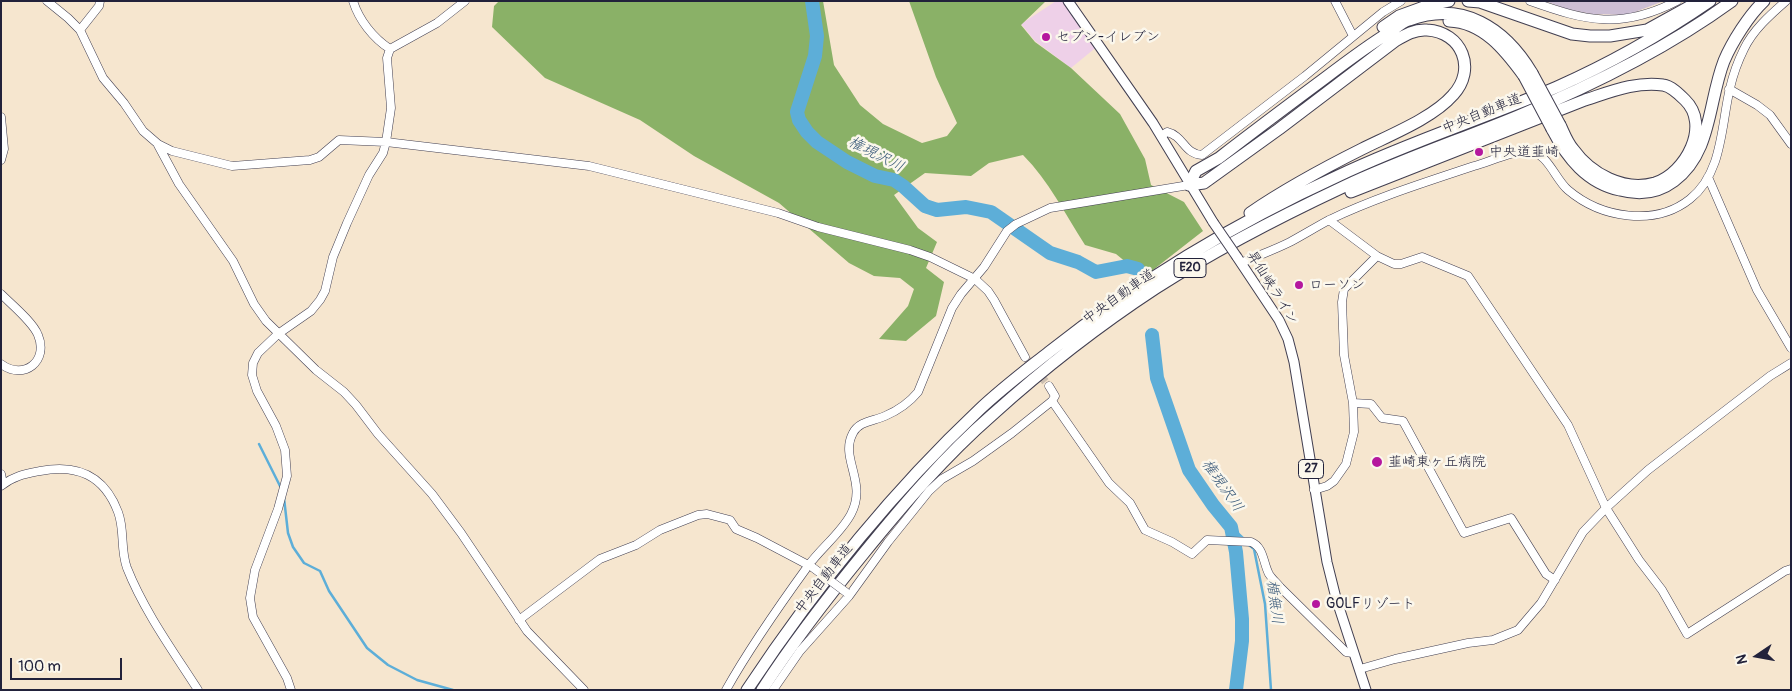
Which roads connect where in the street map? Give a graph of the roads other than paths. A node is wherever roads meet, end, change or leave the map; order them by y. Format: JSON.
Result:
{"nodes":[{"id":1,"x":47,"y":1,"type":"edge"},
{"id":2,"x":100,"y":1,"type":"edge"},
{"id":3,"x":353,"y":1,"type":"edge"},
{"id":4,"x":465,"y":1,"type":"edge"},
{"id":5,"x":1068,"y":1,"type":"edge"},
{"id":6,"x":1335,"y":1,"type":"edge"},
{"id":7,"x":1401,"y":1,"type":"edge"},
{"id":8,"x":1449,"y":1,"type":"edge"},
{"id":9,"x":1468,"y":1,"type":"edge"},
{"id":10,"x":1530,"y":1,"type":"edge"},
{"id":11,"x":1677,"y":1,"type":"edge"},
{"id":12,"x":1699,"y":1,"type":"edge"},
{"id":13,"x":1710,"y":1,"type":"edge"},
{"id":14,"x":1732,"y":1,"type":"edge"},
{"id":15,"x":1764,"y":1,"type":"edge"},
{"id":16,"x":1786,"y":1,"type":"edge"},
{"id":17,"x":80,"y":30,"type":"junction"},
{"id":18,"x":1353,"y":36,"type":"junction"},
{"id":19,"x":390,"y":49,"type":"junction"},
{"id":20,"x":1528,"y":74,"type":"junction"},
{"id":21,"x":1729,"y":89,"type":"junction"},
{"id":22,"x":1,"y":117,"type":"edge"},
{"id":23,"x":1271,"y":118,"type":"junction"},
{"id":24,"x":1556,"y":127,"type":"junction"},
{"id":25,"x":1279,"y":129,"type":"junction"},
{"id":26,"x":1161,"y":136,"type":"junction"},
{"id":27,"x":386,"y":142,"type":"junction"},
{"id":28,"x":158,"y":144,"type":"junction"},
{"id":29,"x":1791,"y":144,"type":"edge"},
{"id":30,"x":1,"y":160,"type":"edge"},
{"id":31,"x":1708,"y":177,"type":"junction"},
{"id":32,"x":1189,"y":185,"type":"junction"},
{"id":33,"x":1329,"y":220,"type":"junction"},
{"id":34,"x":1268,"y":225,"type":"junction"},
{"id":35,"x":1197,"y":250,"type":"junction"},
{"id":36,"x":1377,"y":256,"type":"junction"},
{"id":37,"x":1239,"y":260,"type":"junction"},
{"id":38,"x":975,"y":279,"type":"junction"},
{"id":39,"x":1,"y":294,"type":"edge"},
{"id":40,"x":278,"y":334,"type":"junction"},
{"id":41,"x":1791,"y":348,"type":"edge"},
{"id":42,"x":1025,"y":357,"type":"tunnel mouth"},
{"id":43,"x":1791,"y":363,"type":"edge"},
{"id":44,"x":1,"y":364,"type":"edge"},
{"id":45,"x":1049,"y":386,"type":"tunnel mouth"},
{"id":46,"x":1052,"y":401,"type":"junction"},
{"id":47,"x":1353,"y":403,"type":"junction"},
{"id":48,"x":1,"y":474,"type":"edge"},
{"id":49,"x":2,"y":485,"type":"edge"},
{"id":50,"x":1314,"y":490,"type":"junction"},
{"id":51,"x":1606,"y":508,"type":"junction"},
{"id":52,"x":810,"y":566,"type":"junction"},
{"id":53,"x":1791,"y":569,"type":"edge"},
{"id":54,"x":1555,"y":580,"type":"junction"},
{"id":55,"x":848,"y":594,"type":"junction"},
{"id":56,"x":519,"y":620,"type":"junction"},
{"id":57,"x":1353,"y":653,"type":"junction"},
{"id":58,"x":1360,"y":669,"type":"junction"},
{"id":59,"x":198,"y":690,"type":"edge"},
{"id":60,"x":290,"y":690,"type":"edge"},
{"id":61,"x":584,"y":690,"type":"edge"},
{"id":62,"x":726,"y":690,"type":"edge"},
{"id":63,"x":747,"y":690,"type":"edge"},
{"id":64,"x":762,"y":690,"type":"edge"},
{"id":65,"x":773,"y":690,"type":"edge"},
{"id":66,"x":1366,"y":690,"type":"edge"}],
"edges":[{"from":1,"to":17,"type":"street"},
{"from":2,"to":17,"type":"street"},
{"from":3,"to":19,"type":"street"},
{"from":4,"to":19,"type":"street"},
{"from":5,"to":26,"type":"main road","name":"昇仙峡ライン","number":"27"},
{"from":6,"to":18,"type":"street"},
{"from":7,"to":18,"type":"street"},
{"from":8,"to":23,"type":"highway"},
{"from":9,"to":12,"type":"highway"},
{"from":10,"to":11,"type":"street"},
{"from":13,"to":35,"type":"highway","name":"中央自動車道","number":"E20"},
{"from":14,"to":34,"type":"highway","name":"中央自動車道","number":"E20"},
{"from":15,"to":24,"type":"highway"},
{"from":16,"to":21,"type":"street"},
{"from":17,"to":28,"type":"street"},
{"from":18,"to":26,"type":"street"},
{"from":19,"to":27,"type":"street"},
{"from":20,"to":23,"type":"highway"},
{"from":20,"to":24,"type":"highway","bridge":true},
{"from":20,"to":25,"type":"highway"},
{"from":21,"to":29,"type":"street"},
{"from":21,"to":31,"type":"street"},
{"from":22,"to":30,"type":"street"},
{"from":23,"to":32,"type":"highway"},
{"from":24,"to":34,"type":"highway"},
{"from":25,"to":32,"type":"highway"},
{"from":25,"to":35,"type":"highway"},
{"from":26,"to":32,"type":"main road","name":"昇仙峡ライン","number":"27"},
{"from":27,"to":28,"type":"street"},
{"from":27,"to":38,"type":"street"},
{"from":27,"to":40,"type":"street"},
{"from":28,"to":40,"type":"street"},
{"from":31,"to":33,"type":"street"},
{"from":31,"to":41,"type":"street"},
{"from":32,"to":37,"type":"main road","name":"昇仙峡ライン","number":"27","bridge":true},
{"from":32,"to":38,"type":"street"},
{"from":33,"to":36,"type":"street"},
{"from":33,"to":37,"type":"street"},
{"from":34,"to":64,"type":"highway","name":"中央自動車道","number":"E20"},
{"from":35,"to":63,"type":"highway","name":"中央自動車道","number":"E20"},
{"from":36,"to":47,"type":"street"},
{"from":36,"to":51,"type":"street"},
{"from":37,"to":50,"type":"main road","name":"昇仙峡ライン","number":"27"},
{"from":38,"to":42,"type":"street"},
{"from":38,"to":52,"type":"street"},
{"from":39,"to":44,"type":"street"},
{"from":40,"to":56,"type":"street"},
{"from":40,"to":60,"type":"street"},
{"from":43,"to":51,"type":"street"},
{"from":45,"to":46,"type":"street"},
{"from":46,"to":55,"type":"street"},
{"from":46,"to":57,"type":"street"},
{"from":47,"to":50,"type":"street"},
{"from":47,"to":54,"type":"street"},
{"from":48,"to":49,"type":"street"},
{"from":49,"to":59,"type":"street"},
{"from":50,"to":57,"type":"main road","name":"昇仙峡ライン","number":"27"},
{"from":51,"to":53,"type":"street"},
{"from":51,"to":54,"type":"street"},
{"from":52,"to":55,"type":"street","bridge":true},
{"from":52,"to":56,"type":"street"},
{"from":52,"to":62,"type":"street"},
{"from":54,"to":58,"type":"street"},
{"from":55,"to":65,"type":"street"},
{"from":56,"to":61,"type":"street"},
{"from":57,"to":58,"type":"main road","name":"昇仙峡ライン","number":"27"},
{"from":58,"to":66,"type":"main road","name":"昇仙峡ライン","number":"27"}]}
